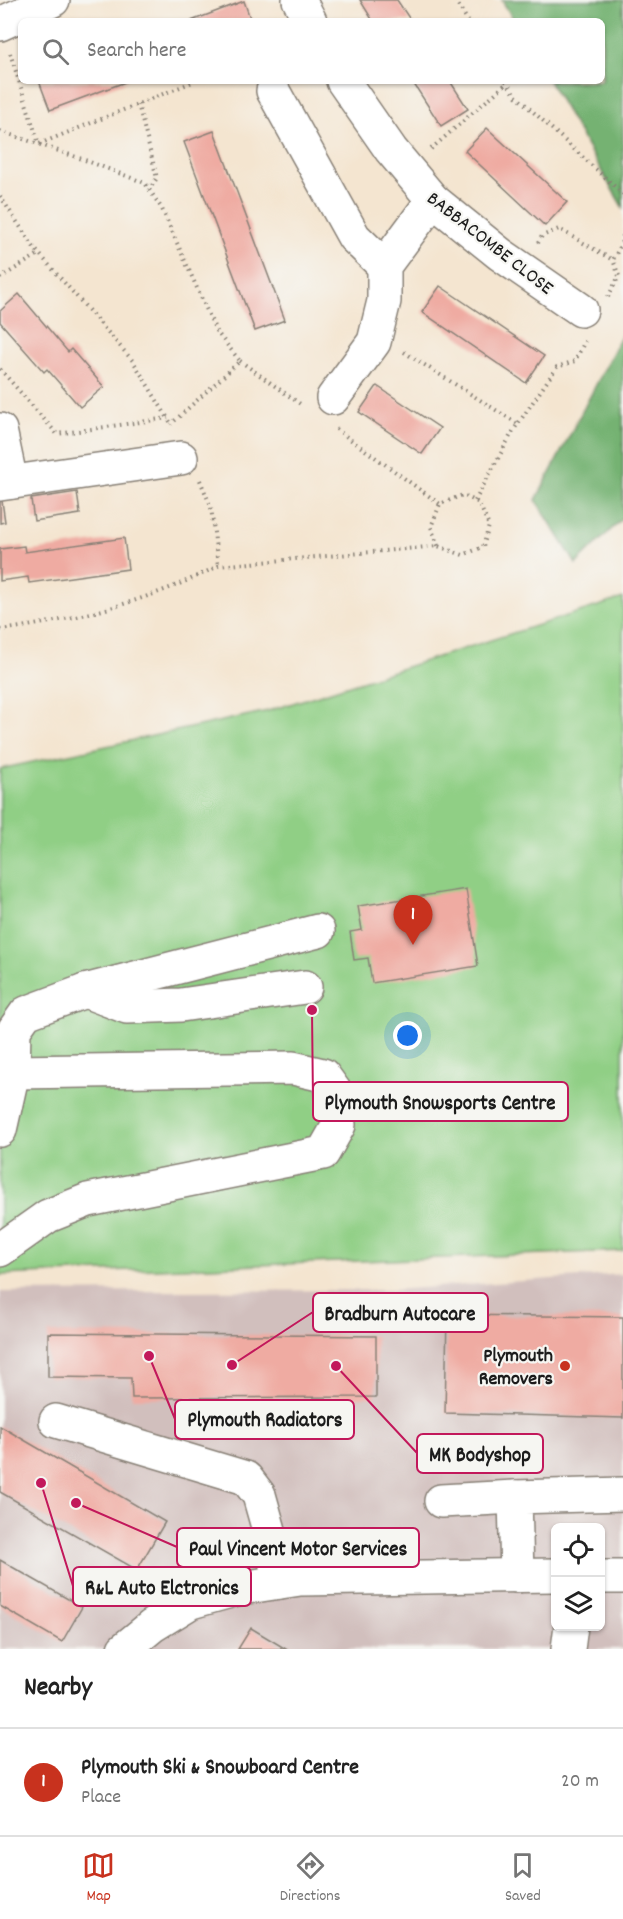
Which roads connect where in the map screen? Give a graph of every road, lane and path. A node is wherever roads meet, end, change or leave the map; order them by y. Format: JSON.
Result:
{"nodes":[{"id":1,"x":53,"y":0,"type":"edge"},
{"id":2,"x":299,"y":0,"type":"edge"},
{"id":3,"x":455,"y":0,"type":"edge"},
{"id":4,"x":461,"y":0,"type":"edge"},
{"id":5,"x":459,"y":7,"type":"junction"},
{"id":6,"x":308,"y":18,"type":"edge"},
{"id":7,"x":466,"y":18,"type":"edge"},
{"id":8,"x":0,"y":24,"type":"edge"},
{"id":9,"x":18,"y":79,"type":"edge"},
{"id":10,"x":20,"y":84,"type":"edge"},
{"id":11,"x":188,"y":84,"type":"edge"},
{"id":12,"x":345,"y":84,"type":"edge"},
{"id":13,"x":505,"y":84,"type":"edge"},
{"id":14,"x":508,"y":84,"type":"edge"},
{"id":15,"x":273,"y":91,"type":"dead end"},
{"id":16,"x":138,"y":104,"type":"junction"},
{"id":17,"x":0,"y":130,"type":"edge"},
{"id":18,"x":39,"y":144,"type":"junction"},
{"id":19,"x":407,"y":170,"type":"junction"},
{"id":20,"x":149,"y":190,"type":"junction"},
{"id":21,"x":623,"y":194,"type":"edge"},
{"id":22,"x":0,"y":196,"type":"edge"},
{"id":23,"x":433,"y":200,"type":"junction"},
{"id":24,"x":623,"y":235,"type":"edge"},
{"id":25,"x":39,"y":254,"type":"junction"},
{"id":26,"x":613,"y":260,"type":"junction"},
{"id":27,"x":384,"y":266,"type":"junction"},
{"id":28,"x":521,"y":269,"type":"junction"},
{"id":29,"x":621,"y":276,"type":"edge"},
{"id":30,"x":0,"y":278,"type":"edge"},
{"id":31,"x":592,"y":316,"type":"junction"},
{"id":32,"x":376,"y":333,"type":"junction"},
{"id":33,"x":240,"y":361,"type":"junction"},
{"id":34,"x":0,"y":369,"type":"edge"},
{"id":35,"x":322,"y":410,"type":"junction"},
{"id":36,"x":168,"y":418,"type":"junction"},
{"id":37,"x":171,"y":424,"type":"junction"},
{"id":38,"x":518,"y":424,"type":"junction"},
{"id":39,"x":0,"y":430,"type":"edge"},
{"id":40,"x":186,"y":456,"type":"junction"},
{"id":41,"x":5,"y":483,"type":"edge"},
{"id":42,"x":475,"y":501,"type":"junction"},
{"id":43,"x":440,"y":504,"type":"junction"},
{"id":44,"x":438,"y":546,"type":"junction"},
{"id":45,"x":218,"y":566,"type":"junction"},
{"id":46,"x":0,"y":630,"type":"edge"},
{"id":47,"x":318,"y":931,"type":"dead end"},
{"id":48,"x":305,"y":987,"type":"dead end"},
{"id":49,"x":85,"y":990,"type":"junction"},
{"id":50,"x":13,"y":1072,"type":"junction"},
{"id":51,"x":0,"y":1130,"type":"edge"},
{"id":52,"x":0,"y":1250,"type":"edge"},
{"id":53,"x":56,"y":1421,"type":"dead end"},
{"id":54,"x":623,"y":1494,"type":"edge"},
{"id":55,"x":515,"y":1497,"type":"junction"},
{"id":56,"x":441,"y":1501,"type":"dead end"},
{"id":57,"x":551,"y":1575,"type":"edge"},
{"id":58,"x":517,"y":1576,"type":"junction"},
{"id":59,"x":605,"y":1577,"type":"edge"},
{"id":60,"x":623,"y":1577,"type":"edge"},
{"id":61,"x":279,"y":1582,"type":"junction"},
{"id":62,"x":570,"y":1631,"type":"edge"},
{"id":63,"x":124,"y":1649,"type":"edge"},
{"id":64,"x":568,"y":1649,"type":"edge"}],
"edges":[{"from":1,"to":8,"type":"street"},
{"from":2,"to":6,"type":"street"},
{"from":3,"to":5,"type":"path"},
{"from":4,"to":5,"type":"path"},
{"from":5,"to":7,"type":"path"},
{"from":8,"to":9,"type":"path"},
{"from":10,"to":18,"type":"path"},
{"from":11,"to":16,"type":"path"},
{"from":12,"to":19,"type":"street","name":"BABBACOMBE CLOSE"},
{"from":13,"to":19,"type":"path"},
{"from":14,"to":21,"type":"path"},
{"from":15,"to":27,"type":"street"},
{"from":16,"to":18,"type":"path"},
{"from":16,"to":20,"type":"path"},
{"from":17,"to":18,"type":"path"},
{"from":18,"to":20,"type":"path"},
{"from":19,"to":23,"type":"street","name":"BABBACOMBE CLOSE"},
{"from":20,"to":33,"type":"path"},
{"from":22,"to":25,"type":"path"},
{"from":23,"to":27,"type":"street"},
{"from":23,"to":28,"type":"street","name":"BABBACOMBE CLOSE"},
{"from":24,"to":26,"type":"path"},
{"from":25,"to":30,"type":"path"},
{"from":25,"to":36,"type":"path"},
{"from":26,"to":28,"type":"path"},
{"from":26,"to":29,"type":"path"},
{"from":27,"to":32,"type":"street"},
{"from":28,"to":31,"type":"street","name":"BABBACOMBE CLOSE"},
{"from":29,"to":31,"type":"path"},
{"from":31,"to":38,"type":"path"},
{"from":32,"to":35,"type":"street"},
{"from":32,"to":38,"type":"path"},
{"from":33,"to":35,"type":"path"},
{"from":33,"to":37,"type":"path"},
{"from":34,"to":36,"type":"path"},
{"from":35,"to":43,"type":"path"},
{"from":36,"to":37,"type":"path"},
{"from":37,"to":40,"type":"path"},
{"from":38,"to":42,"type":"path"},
{"from":39,"to":41,"type":"street"},
{"from":40,"to":41,"type":"street"},
{"from":40,"to":45,"type":"path"},
{"from":42,"to":43,"type":"path"},
{"from":42,"to":44,"type":"path"},
{"from":43,"to":44,"type":"path"},
{"from":44,"to":45,"type":"path"},
{"from":45,"to":46,"type":"path"},
{"from":47,"to":49,"type":"street"},
{"from":48,"to":49,"type":"street"},
{"from":49,"to":50,"type":"street"},
{"from":50,"to":51,"type":"street"},
{"from":50,"to":52,"type":"street"},
{"from":53,"to":61,"type":"street"},
{"from":54,"to":55,"type":"street"},
{"from":55,"to":56,"type":"street"},
{"from":55,"to":58,"type":"street"},
{"from":57,"to":58,"type":"street"},
{"from":58,"to":61,"type":"street"},
{"from":59,"to":60,"type":"street"},
{"from":61,"to":63,"type":"street"},
{"from":62,"to":64,"type":"street"}]}
